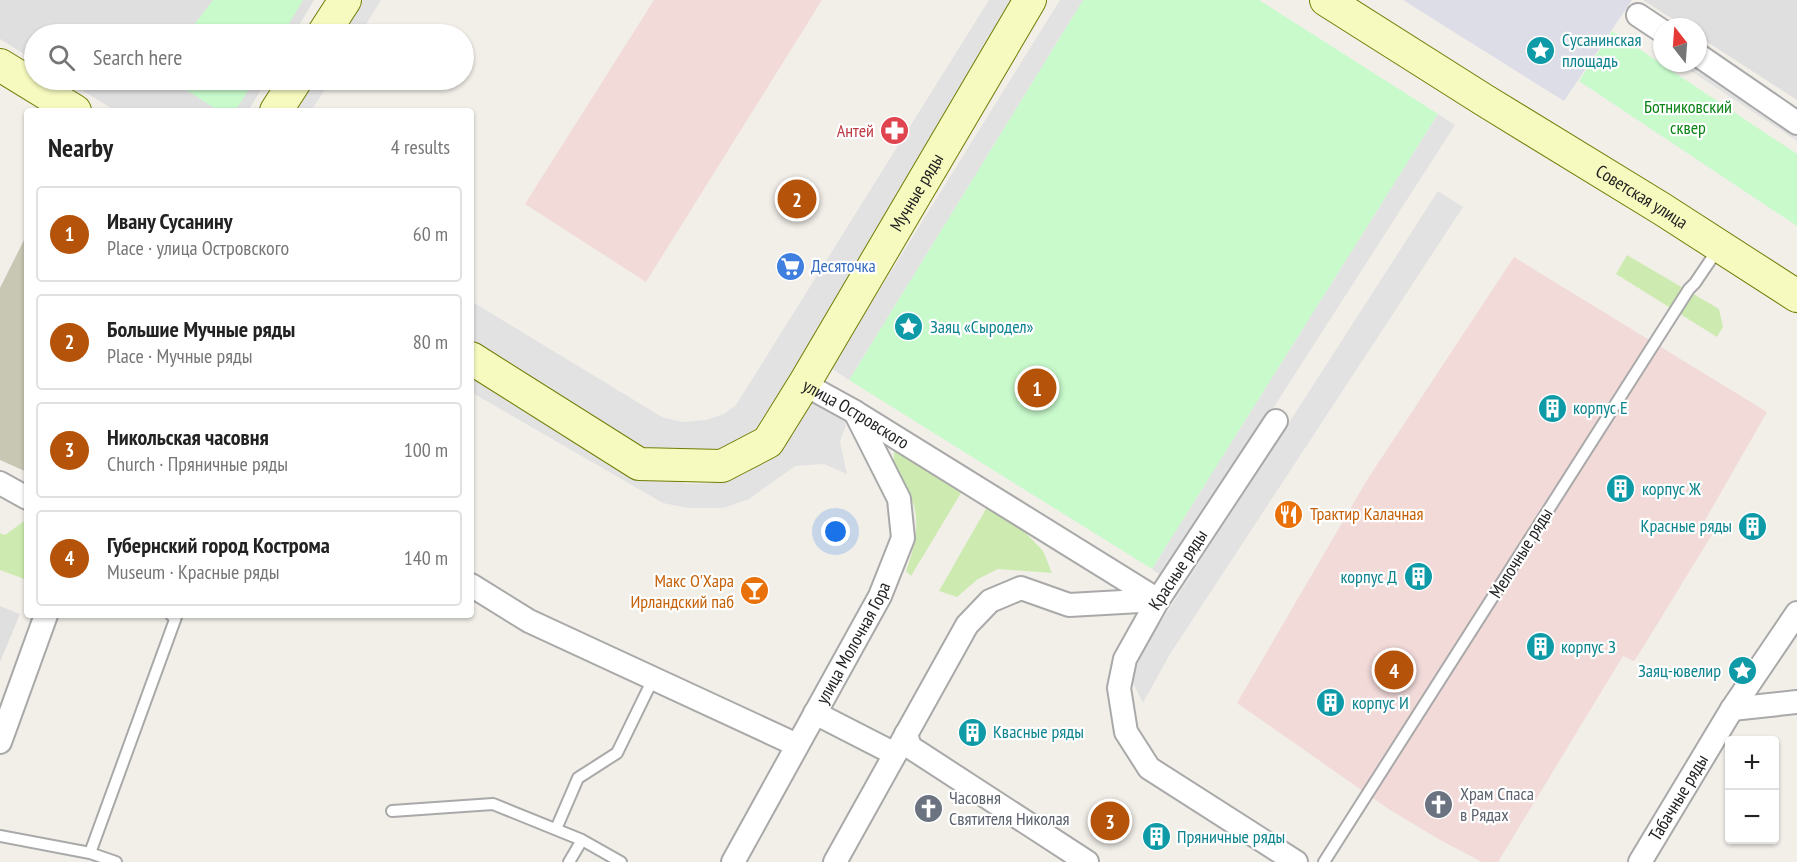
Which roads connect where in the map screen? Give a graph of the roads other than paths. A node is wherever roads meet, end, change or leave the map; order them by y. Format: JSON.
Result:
{"nodes":[{"id":1,"x":345,"y":0,"type":"edge"},
{"id":2,"x":1030,"y":0,"type":"edge"},
{"id":3,"x":1326,"y":0,"type":"edge"},
{"id":4,"x":1638,"y":15,"type":"dead end"},
{"id":5,"x":330,"y":24,"type":"edge"},
{"id":6,"x":1653,"y":25,"type":"edge"},
{"id":7,"x":1707,"y":61,"type":"edge"},
{"id":8,"x":0,"y":64,"type":"edge"},
{"id":9,"x":24,"y":79,"type":"edge"},
{"id":10,"x":41,"y":90,"type":"edge"},
{"id":11,"x":290,"y":90,"type":"edge"},
{"id":12,"x":70,"y":108,"type":"edge"},
{"id":13,"x":278,"y":108,"type":"edge"},
{"id":14,"x":1797,"y":123,"type":"edge"},
{"id":15,"x":1720,"y":247,"type":"junction"},
{"id":16,"x":1797,"y":297,"type":"edge"},
{"id":17,"x":474,"y":360,"type":"edge"},
{"id":18,"x":804,"y":384,"type":"junction"},
{"id":19,"x":855,"y":412,"type":"junction"},
{"id":20,"x":1276,"y":421,"type":"dead end"},
{"id":21,"x":0,"y":483,"type":"edge"},
{"id":22,"x":24,"y":496,"type":"edge"},
{"id":23,"x":474,"y":587,"type":"edge"},
{"id":24,"x":1158,"y":600,"type":"junction"},
{"id":25,"x":1797,"y":613,"type":"edge"},
{"id":26,"x":45,"y":618,"type":"edge"},
{"id":27,"x":176,"y":618,"type":"edge"},
{"id":28,"x":653,"y":679,"type":"junction"},
{"id":29,"x":1797,"y":702,"type":"edge"},
{"id":30,"x":1732,"y":709,"type":"junction"},
{"id":31,"x":815,"y":714,"type":"junction"},
{"id":32,"x":2,"y":729,"type":"edge"},
{"id":33,"x":906,"y":734,"type":"junction"},
{"id":34,"x":798,"y":745,"type":"junction"},
{"id":35,"x":895,"y":754,"type":"junction"},
{"id":36,"x":392,"y":811,"type":"dead end"},
{"id":37,"x":556,"y":829,"type":"junction"},
{"id":38,"x":0,"y":836,"type":"edge"},
{"id":39,"x":582,"y":840,"type":"junction"},
{"id":40,"x":90,"y":853,"type":"junction"},
{"id":41,"x":116,"y":862,"type":"edge"},
{"id":42,"x":569,"y":862,"type":"edge"},
{"id":43,"x":621,"y":862,"type":"edge"},
{"id":44,"x":733,"y":862,"type":"edge"},
{"id":45,"x":835,"y":862,"type":"edge"},
{"id":46,"x":1088,"y":862,"type":"edge"},
{"id":47,"x":1296,"y":862,"type":"edge"},
{"id":48,"x":1324,"y":862,"type":"edge"},
{"id":49,"x":1640,"y":862,"type":"edge"}],
"edges":[{"from":1,"to":5,"type":"street"},
{"from":2,"to":18,"type":"street","name":"Мучные ряды"},
{"from":3,"to":15,"type":"street","name":"Советская улица"},
{"from":4,"to":6,"type":"street"},
{"from":7,"to":14,"type":"street"},
{"from":8,"to":9,"type":"street"},
{"from":10,"to":12,"type":"street"},
{"from":11,"to":13,"type":"street"},
{"from":15,"to":16,"type":"street","name":"Советская улица"},
{"from":15,"to":48,"type":"lane","name":"Мелочные ряды"},
{"from":17,"to":18,"type":"street","name":"улица Островского"},
{"from":18,"to":19,"type":"street","name":"улица Островского"},
{"from":19,"to":24,"type":"street","name":"улица Островского"},
{"from":19,"to":31,"type":"street","name":"улица Молочная Гора"},
{"from":20,"to":24,"type":"street","name":"Красные ряды"},
{"from":21,"to":22,"type":"street"},
{"from":23,"to":28,"type":"street"},
{"from":24,"to":33,"type":"street"},
{"from":24,"to":47,"type":"street","name":"Красные ряды"},
{"from":25,"to":30,"type":"street","name":"Табачные ряды"},
{"from":26,"to":32,"type":"street"},
{"from":27,"to":40,"type":"lane"},
{"from":28,"to":34,"type":"street"},
{"from":28,"to":37,"type":"lane"},
{"from":29,"to":30,"type":"street"},
{"from":30,"to":49,"type":"street","name":"Табачные ряды"},
{"from":31,"to":34,"type":"street","name":"улица Молочная Гора"},
{"from":31,"to":35,"type":"street"},
{"from":33,"to":35,"type":"street"},
{"from":33,"to":46,"type":"street"},
{"from":34,"to":44,"type":"street","name":"улица Молочная Гора"},
{"from":35,"to":45,"type":"street"},
{"from":36,"to":37,"type":"lane"},
{"from":37,"to":39,"type":"lane"},
{"from":38,"to":40,"type":"lane"},
{"from":39,"to":42,"type":"lane"},
{"from":39,"to":43,"type":"lane"},
{"from":40,"to":41,"type":"lane"}]}
